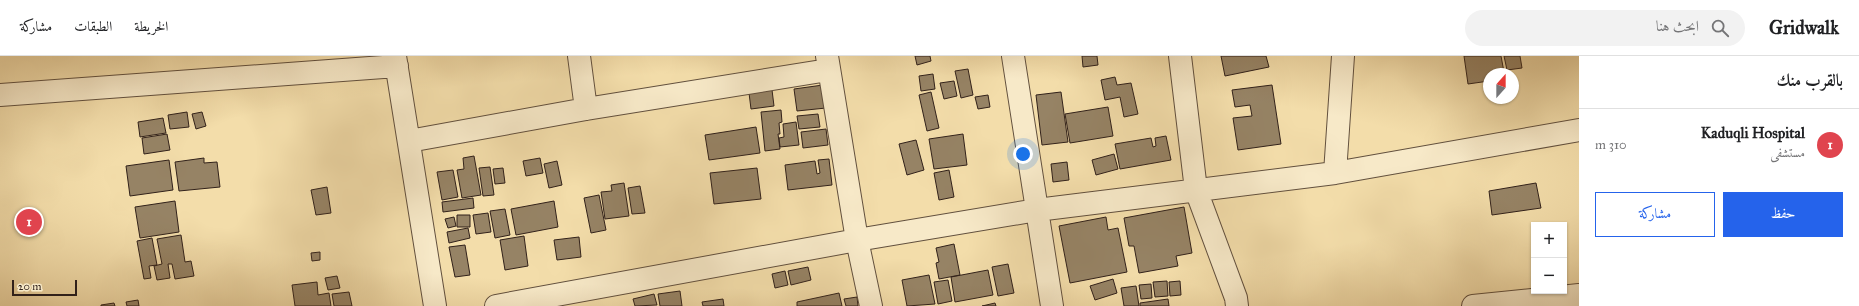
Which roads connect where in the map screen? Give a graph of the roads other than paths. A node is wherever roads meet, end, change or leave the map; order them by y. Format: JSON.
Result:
{"nodes":[{"id":1,"x":579,"y":56,"type":"edge"},
{"id":2,"x":1013,"y":56,"type":"edge"},
{"id":3,"x":1180,"y":56,"type":"edge"},
{"id":4,"x":1343,"y":56,"type":"edge"},
{"id":5,"x":396,"y":61,"type":"edge"},
{"id":6,"x":828,"y":63,"type":"edge"},
{"id":7,"x":0,"y":95,"type":"edge"},
{"id":8,"x":586,"y":109,"type":"junction"},
{"id":9,"x":1579,"y":130,"type":"edge"},
{"id":10,"x":408,"y":141,"type":"junction"},
{"id":11,"x":1335,"y":172,"type":"junction"},
{"id":12,"x":1196,"y":190,"type":"junction"},
{"id":13,"x":1037,"y":210,"type":"junction"},
{"id":14,"x":857,"y":240,"type":"junction"},
{"id":15,"x":1579,"y":295,"type":"edge"},
{"id":16,"x":435,"y":306,"type":"edge"},
{"id":17,"x":496,"y":306,"type":"edge"},
{"id":18,"x":870,"y":306,"type":"edge"},
{"id":19,"x":1052,"y":306,"type":"edge"},
{"id":20,"x":1237,"y":306,"type":"edge"},
{"id":21,"x":1473,"y":306,"type":"edge"}],
"edges":[{"from":1,"to":8,"type":"street"},
{"from":2,"to":13,"type":"street"},
{"from":3,"to":12,"type":"street"},
{"from":4,"to":11,"type":"street"},
{"from":5,"to":7,"type":"street"},
{"from":5,"to":10,"type":"street"},
{"from":6,"to":8,"type":"street"},
{"from":6,"to":14,"type":"street"},
{"from":8,"to":10,"type":"street"},
{"from":9,"to":11,"type":"street"},
{"from":10,"to":16,"type":"street"},
{"from":11,"to":12,"type":"street"},
{"from":12,"to":13,"type":"street"},
{"from":12,"to":20,"type":"street"},
{"from":13,"to":14,"type":"street"},
{"from":13,"to":19,"type":"street"},
{"from":14,"to":17,"type":"street"},
{"from":14,"to":18,"type":"street"},
{"from":15,"to":21,"type":"street"}]}
